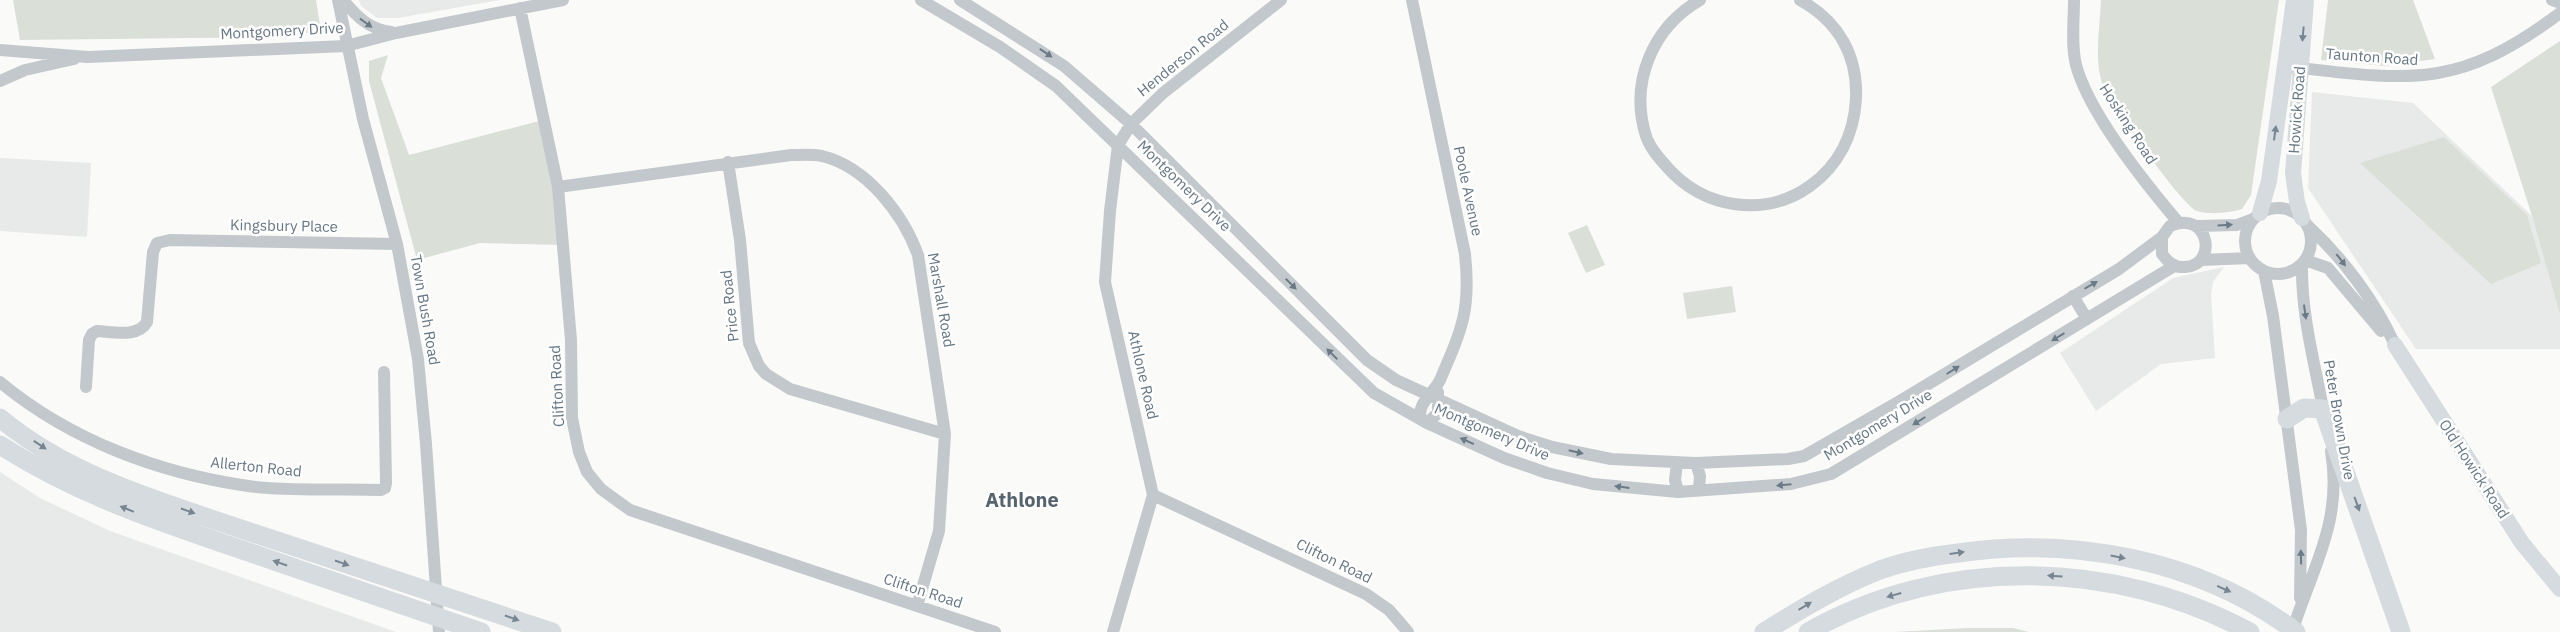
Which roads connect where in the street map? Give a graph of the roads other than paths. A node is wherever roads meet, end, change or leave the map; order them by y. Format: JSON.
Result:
{"nodes":[{"id":1,"x":338,"y":0,"type":"edge"},
{"id":2,"x":343,"y":0,"type":"edge"},
{"id":3,"x":563,"y":0,"type":"edge"},
{"id":4,"x":922,"y":0,"type":"edge"},
{"id":5,"x":960,"y":0,"type":"edge"},
{"id":6,"x":1281,"y":0,"type":"edge"},
{"id":7,"x":1412,"y":0,"type":"edge"},
{"id":8,"x":1700,"y":0,"type":"edge"},
{"id":9,"x":1800,"y":0,"type":"edge"},
{"id":10,"x":2074,"y":0,"type":"edge"},
{"id":11,"x":2294,"y":0,"type":"edge"},
{"id":12,"x":2306,"y":0,"type":"edge"},
{"id":13,"x":2552,"y":0,"type":"edge"},
{"id":14,"x":2560,"y":3,"type":"edge"},
{"id":15,"x":1680,"y":5,"type":"edge"},
{"id":16,"x":520,"y":8,"type":"junction"},
{"id":17,"x":2560,"y":12,"type":"edge"},
{"id":18,"x":1008,"y":30,"type":"junction"},
{"id":19,"x":396,"y":33,"type":"junction"},
{"id":20,"x":1027,"y":41,"type":"junction"},
{"id":21,"x":346,"y":46,"type":"junction"},
{"id":22,"x":1000,"y":47,"type":"junction"},
{"id":23,"x":0,"y":50,"type":"edge"},
{"id":24,"x":88,"y":56,"type":"junction"},
{"id":25,"x":1017,"y":59,"type":"junction"},
{"id":26,"x":2292,"y":68,"type":"junction"},
{"id":27,"x":0,"y":80,"type":"edge"},
{"id":28,"x":1131,"y":124,"type":"junction"},
{"id":29,"x":1118,"y":145,"type":"junction"},
{"id":30,"x":728,"y":162,"type":"junction"},
{"id":31,"x":558,"y":187,"type":"junction"},
{"id":32,"x":2161,"y":203,"type":"junction"},
{"id":33,"x":2256,"y":216,"type":"junction"},
{"id":34,"x":2178,"y":222,"type":"junction"},
{"id":35,"x":2305,"y":222,"type":"junction"},
{"id":36,"x":2197,"y":226,"type":"junction"},
{"id":37,"x":2163,"y":234,"type":"junction"},
{"id":38,"x":397,"y":244,"type":"junction"},
{"id":39,"x":1260,"y":253,"type":"junction"},
{"id":40,"x":2250,"y":258,"type":"junction"},
{"id":41,"x":2201,"y":260,"type":"junction"},
{"id":42,"x":2304,"y":262,"type":"junction"},
{"id":43,"x":1271,"y":264,"type":"junction"},
{"id":44,"x":2174,"y":266,"type":"junction"},
{"id":45,"x":1245,"y":268,"type":"junction"},
{"id":46,"x":2264,"y":271,"type":"junction"},
{"id":47,"x":1256,"y":279,"type":"junction"},
{"id":48,"x":2073,"y":296,"type":"junction"},
{"id":49,"x":2087,"y":319,"type":"junction"},
{"id":50,"x":2395,"y":345,"type":"junction"},
{"id":51,"x":384,"y":372,"type":"dead end"},
{"id":52,"x":0,"y":382,"type":"edge"},
{"id":53,"x":86,"y":386,"type":"dead end"},
{"id":54,"x":1435,"y":393,"type":"junction"},
{"id":55,"x":2323,"y":409,"type":"junction"},
{"id":56,"x":0,"y":418,"type":"edge"},
{"id":57,"x":2287,"y":419,"type":"junction"},
{"id":58,"x":1424,"y":421,"type":"junction"},
{"id":59,"x":945,"y":434,"type":"junction"},
{"id":60,"x":0,"y":446,"type":"edge"},
{"id":61,"x":1677,"y":463,"type":"junction"},
{"id":62,"x":1696,"y":464,"type":"junction"},
{"id":63,"x":1699,"y":490,"type":"junction"},
{"id":64,"x":1678,"y":492,"type":"junction"},
{"id":65,"x":1153,"y":495,"type":"junction"},
{"id":66,"x":2560,"y":589,"type":"edge"},
{"id":67,"x":917,"y":606,"type":"junction"},
{"id":68,"x":2300,"y":606,"type":"junction"},
{"id":69,"x":476,"y":630,"type":"edge"},
{"id":70,"x":439,"y":632,"type":"edge"},
{"id":71,"x":552,"y":632,"type":"edge"},
{"id":72,"x":995,"y":632,"type":"edge"},
{"id":73,"x":1113,"y":632,"type":"edge"},
{"id":74,"x":1408,"y":632,"type":"edge"},
{"id":75,"x":1764,"y":632,"type":"edge"},
{"id":76,"x":1808,"y":632,"type":"edge"},
{"id":77,"x":2250,"y":632,"type":"edge"},
{"id":78,"x":2292,"y":632,"type":"edge"},
{"id":79,"x":2296,"y":632,"type":"edge"},
{"id":80,"x":2401,"y":632,"type":"edge"}],
"edges":[{"from":1,"to":21,"type":"street","name":"Town Bush Road"},
{"from":2,"to":19,"type":"street","one_way":true},
{"from":3,"to":16,"type":"street","name":"Montgomery Drive"},
{"from":4,"to":22,"type":"street","name":"Montgomery Drive"},
{"from":5,"to":18,"type":"street","name":"Montgomery Drive"},
{"from":6,"to":28,"type":"street","name":"Henderson Road"},
{"from":7,"to":54,"type":"street","name":"Poole Avenue"},
{"from":8,"to":15,"type":"street"},
{"from":9,"to":15,"type":"street"},
{"from":10,"to":32,"type":"street","name":"Hosking Road"},
{"from":11,"to":26,"type":"main road","name":"Howick Road"},
{"from":12,"to":26,"type":"main road","name":"Howick Road","one_way":true},
{"from":13,"to":14,"type":"street"},
{"from":16,"to":19,"type":"street","name":"Montgomery Drive"},
{"from":16,"to":31,"type":"street","name":"Clifton Road"},
{"from":17,"to":26,"type":"street","name":"Taunton Road"},
{"from":18,"to":20,"type":"street","name":"Montgomery Drive"},
{"from":18,"to":22,"type":"street"},
{"from":19,"to":21,"type":"street","name":"Montgomery Drive"},
{"from":20,"to":25,"type":"street"},
{"from":20,"to":28,"type":"street","name":"Montgomery Drive","one_way":true},
{"from":21,"to":24,"type":"street","name":"Montgomery Drive"},
{"from":21,"to":38,"type":"street","name":"Town Bush Road"},
{"from":22,"to":25,"type":"street","name":"Montgomery Drive"},
{"from":23,"to":24,"type":"street","name":"Montgomery Drive"},
{"from":24,"to":27,"type":"street","name":"Montgomery Drive"},
{"from":25,"to":29,"type":"street","name":"Montgomery Drive"},
{"from":33,"to":26,"type":"main road","name":"Howick Road","one_way":true},
{"from":26,"to":35,"type":"main road","name":"Howick Road"},
{"from":28,"to":29,"type":"street","name":"Athlone Road"},
{"from":28,"to":39,"type":"street","name":"Montgomery Drive"},
{"from":29,"to":45,"type":"street","name":"Montgomery Drive"},
{"from":29,"to":65,"type":"street","name":"Athlone Road"},
{"from":30,"to":31,"type":"street","name":"Marshall Road"},
{"from":30,"to":59,"type":"street","name":"Price Road"},
{"from":30,"to":59,"type":"street","name":"Marshall Road"},
{"from":31,"to":67,"type":"street","name":"Clifton Road"},
{"from":32,"to":34,"type":"street","name":"Hosking Road"},
{"from":32,"to":37,"type":"street","name":"Hosking Road"},
{"from":33,"to":35,"type":"street"},
{"from":36,"to":33,"type":"street","one_way":true},
{"from":33,"to":40,"type":"street"},
{"from":34,"to":36,"type":"street"},
{"from":34,"to":37,"type":"street"},
{"from":35,"to":42,"type":"street"},
{"from":35,"to":50,"type":"street","name":"Old Howick Road","one_way":true},
{"from":36,"to":41,"type":"street"},
{"from":37,"to":44,"type":"street"},
{"from":48,"to":37,"type":"street","name":"Montgomery Drive","one_way":true},
{"from":38,"to":53,"type":"street","name":"Kingsbury Place"},
{"from":38,"to":70,"type":"street","name":"Town Bush Road"},
{"from":39,"to":43,"type":"street","name":"Montgomery Drive"},
{"from":39,"to":45,"type":"street"},
{"from":40,"to":41,"type":"street"},
{"from":40,"to":46,"type":"street"},
{"from":41,"to":44,"type":"street"},
{"from":42,"to":46,"type":"street"},
{"from":42,"to":50,"type":"street","name":"Old Howick Road"},
{"from":42,"to":55,"type":"street","name":"Peter Brown Drive","one_way":true},
{"from":43,"to":47,"type":"street"},
{"from":43,"to":54,"type":"street","name":"Montgomery Drive","one_way":true},
{"from":44,"to":49,"type":"street","name":"Montgomery Drive"},
{"from":45,"to":47,"type":"street","name":"Montgomery Drive"},
{"from":46,"to":57,"type":"street","name":"Peter Brown Drive"},
{"from":58,"to":47,"type":"street","name":"Montgomery Drive","one_way":true},
{"from":48,"to":49,"type":"street"},
{"from":62,"to":48,"type":"street","name":"Montgomery Drive","one_way":true},
{"from":49,"to":63,"type":"street","name":"Montgomery Drive","one_way":true},
{"from":50,"to":66,"type":"main road","name":"Old Howick Road"},
{"from":51,"to":52,"type":"street","name":"Allerton Road"},
{"from":54,"to":58,"type":"street","name":"Poole Avenue"},
{"from":54,"to":58,"type":"street","name":"Poole Avenue"},
{"from":54,"to":61,"type":"street","name":"Montgomery Drive","one_way":true},
{"from":55,"to":57,"type":"highway"},
{"from":55,"to":68,"type":"street","name":"Peter Brown Drive"},
{"from":55,"to":80,"type":"highway","one_way":true},
{"from":56,"to":71,"type":"highway","one_way":true},
{"from":68,"to":57,"type":"street","name":"Peter Brown Drive","one_way":true},
{"from":64,"to":58,"type":"street","name":"Montgomery Drive","one_way":true},
{"from":59,"to":67,"type":"street","name":"Marshall Road"},
{"from":69,"to":60,"type":"highway","one_way":true},
{"from":61,"to":62,"type":"street","name":"Montgomery Drive"},
{"from":61,"to":64,"type":"street"},
{"from":62,"to":63,"type":"street"},
{"from":63,"to":64,"type":"street","name":"Montgomery Drive"},
{"from":65,"to":73,"type":"street","name":"Athlone Road"},
{"from":65,"to":74,"type":"street","name":"Clifton Road"},
{"from":67,"to":72,"type":"street","name":"Clifton Road"},
{"from":68,"to":78,"type":"street","name":"Peter Brown Drive"},
{"from":75,"to":79,"type":"highway","one_way":true},
{"from":77,"to":76,"type":"highway","one_way":true}]}
